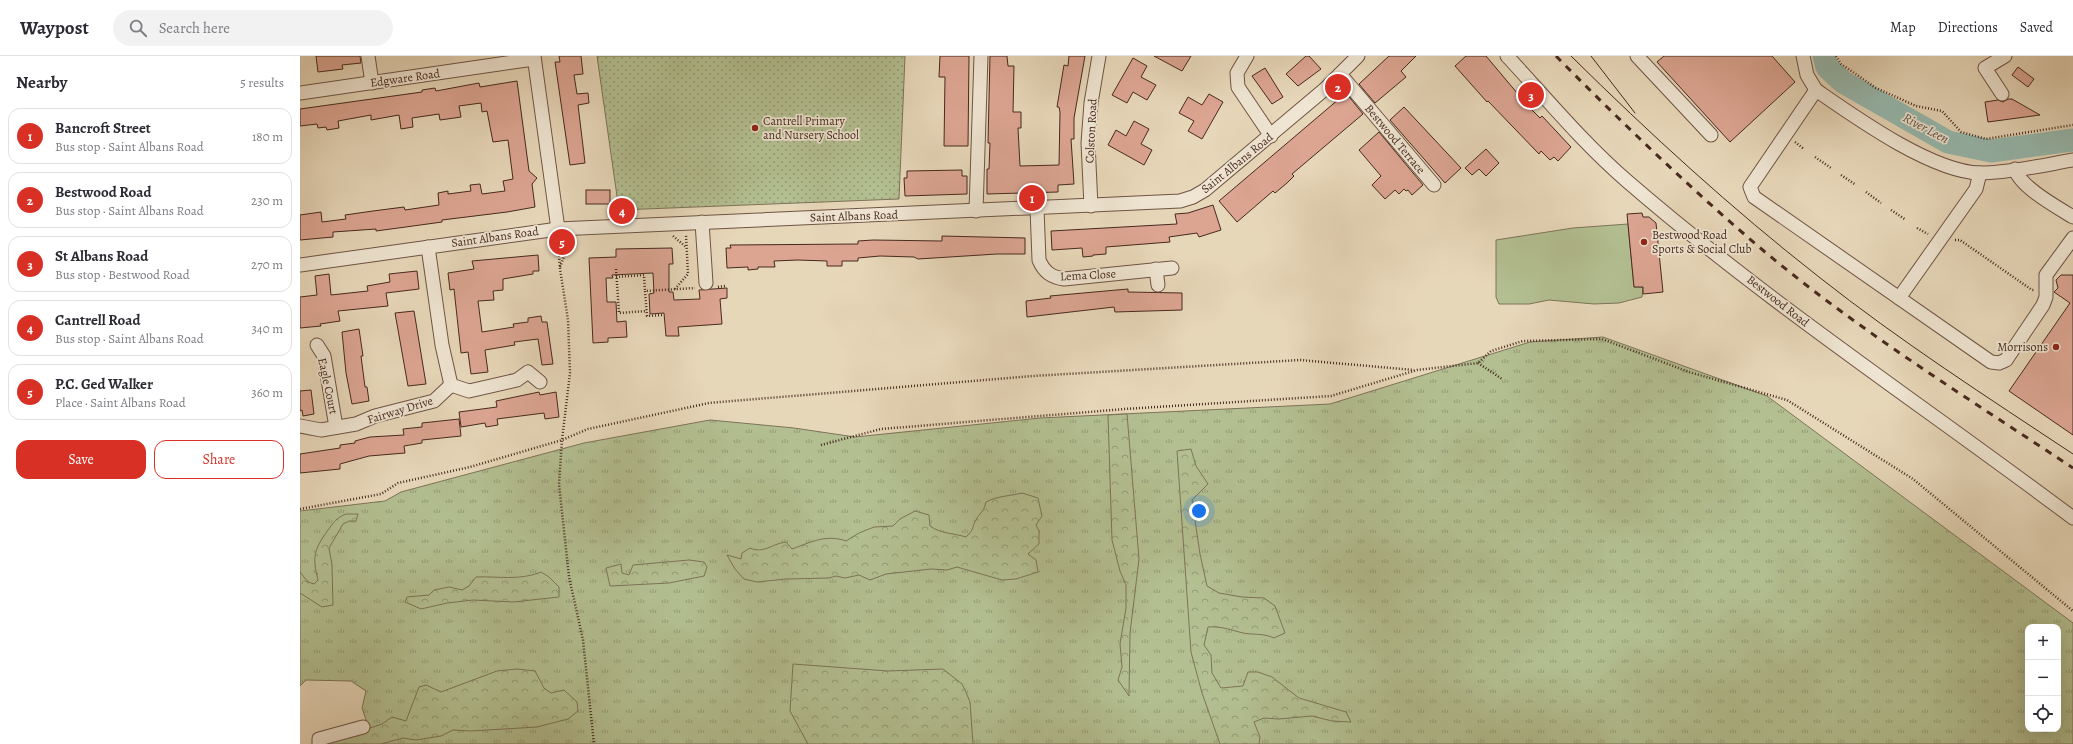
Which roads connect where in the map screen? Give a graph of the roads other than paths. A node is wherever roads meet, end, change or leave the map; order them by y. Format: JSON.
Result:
{"nodes":[{"id":1,"x":368,"y":56,"type":"edge"},
{"id":2,"x":981,"y":56,"type":"edge"},
{"id":3,"x":1099,"y":56,"type":"edge"},
{"id":4,"x":1247,"y":56,"type":"edge"},
{"id":5,"x":1358,"y":56,"type":"edge"},
{"id":6,"x":1507,"y":56,"type":"edge"},
{"id":7,"x":1637,"y":56,"type":"edge"},
{"id":8,"x":1803,"y":56,"type":"edge"},
{"id":9,"x":2005,"y":56,"type":"edge"},
{"id":10,"x":534,"y":58,"type":"edge"},
{"id":11,"x":1340,"y":74,"type":"junction"},
{"id":12,"x":372,"y":83,"type":"junction"},
{"id":13,"x":1816,"y":90,"type":"junction"},
{"id":14,"x":300,"y":93,"type":"edge"},
{"id":15,"x":2002,"y":94,"type":"dead end"},
{"id":16,"x":1711,"y":135,"type":"dead end"},
{"id":17,"x":1271,"y":136,"type":"junction"},
{"id":18,"x":2073,"y":160,"type":"edge"},
{"id":19,"x":2015,"y":169,"type":"junction"},
{"id":20,"x":1980,"y":173,"type":"junction"},
{"id":21,"x":1434,"y":184,"type":"dead end"},
{"id":22,"x":1091,"y":206,"type":"junction"},
{"id":23,"x":1037,"y":208,"type":"junction"},
{"id":24,"x":976,"y":211,"type":"junction"},
{"id":25,"x":2073,"y":217,"type":"edge"},
{"id":26,"x":702,"y":222,"type":"junction"},
{"id":27,"x":558,"y":229,"type":"junction"},
{"id":28,"x":2073,"y":238,"type":"edge"},
{"id":29,"x":428,"y":247,"type":"junction"},
{"id":30,"x":2069,"y":249,"type":"edge"},
{"id":31,"x":300,"y":265,"type":"edge"},
{"id":32,"x":1172,"y":268,"type":"dead end"},
{"id":33,"x":1156,"y":269,"type":"junction"},
{"id":34,"x":1158,"y":285,"type":"dead end"},
{"id":35,"x":706,"y":286,"type":"road end"},
{"id":36,"x":1899,"y":298,"type":"junction"},
{"id":37,"x":317,"y":345,"type":"dead end"},
{"id":38,"x":540,"y":382,"type":"dead end"},
{"id":39,"x":451,"y":385,"type":"junction"},
{"id":40,"x":300,"y":426,"type":"edge"},
{"id":41,"x":336,"y":427,"type":"junction"},
{"id":42,"x":2073,"y":518,"type":"edge"},
{"id":43,"x":363,"y":727,"type":"dead end"},
{"id":44,"x":319,"y":744,"type":"edge"}],
"edges":[{"from":1,"to":12,"type":"street"},
{"from":2,"to":24,"type":"street"},
{"from":3,"to":22,"type":"street","name":"Colston Road"},
{"from":4,"to":17,"type":"street"},
{"from":5,"to":11,"type":"street","name":"Saint Albans Road"},
{"from":6,"to":42,"type":"street","name":"Bestwood Road"},
{"from":7,"to":16,"type":"street"},
{"from":8,"to":13,"type":"street"},
{"from":9,"to":15,"type":"street"},
{"from":10,"to":12,"type":"street","name":"Edgware Road"},
{"from":10,"to":27,"type":"street"},
{"from":11,"to":17,"type":"street","name":"Saint Albans Road"},
{"from":11,"to":21,"type":"street","name":"Bestwood Terrace"},
{"from":12,"to":14,"type":"street","name":"Edgware Road"},
{"from":13,"to":20,"type":"street"},
{"from":13,"to":36,"type":"street"},
{"from":17,"to":22,"type":"street","name":"Saint Albans Road"},
{"from":18,"to":19,"type":"street"},
{"from":19,"to":20,"type":"street"},
{"from":19,"to":25,"type":"street"},
{"from":20,"to":36,"type":"street"},
{"from":22,"to":23,"type":"street","name":"Saint Albans Road"},
{"from":23,"to":24,"type":"street","name":"Saint Albans Road"},
{"from":23,"to":33,"type":"street","name":"Lema Close"},
{"from":24,"to":26,"type":"street","name":"Saint Albans Road"},
{"from":26,"to":27,"type":"street","name":"Saint Albans Road"},
{"from":26,"to":35,"type":"street"},
{"from":27,"to":29,"type":"street","name":"Saint Albans Road"},
{"from":28,"to":30,"type":"street"},
{"from":29,"to":31,"type":"street","name":"Saint Albans Road"},
{"from":29,"to":39,"type":"street"},
{"from":30,"to":36,"type":"street"},
{"from":32,"to":33,"type":"street","name":"Lema Close"},
{"from":33,"to":34,"type":"street"},
{"from":37,"to":41,"type":"street","name":"Eagle Court"},
{"from":38,"to":39,"type":"street"},
{"from":39,"to":41,"type":"street","name":"Fairway Drive"},
{"from":40,"to":41,"type":"street","name":"Fairway Drive"},
{"from":43,"to":44,"type":"street"}]}
